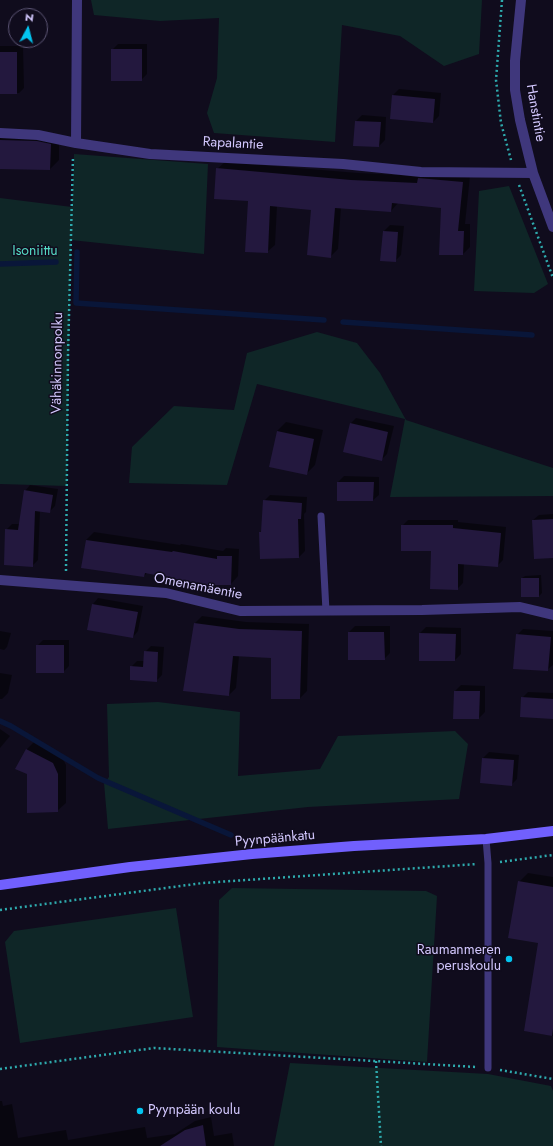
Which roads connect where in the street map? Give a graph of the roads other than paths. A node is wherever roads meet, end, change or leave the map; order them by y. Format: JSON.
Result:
{"nodes":[{"id":1,"x":77,"y":0,"type":"edge"},
{"id":2,"x":521,"y":0,"type":"edge"},
{"id":3,"x":0,"y":132,"type":"edge"},
{"id":4,"x":76,"y":143,"type":"junction"},
{"id":5,"x":533,"y":173,"type":"junction"},
{"id":6,"x":553,"y":227,"type":"edge"},
{"id":7,"x":321,"y":516,"type":"dead end"},
{"id":8,"x":0,"y":580,"type":"edge"},
{"id":9,"x":326,"y":611,"type":"junction"},
{"id":10,"x":553,"y":615,"type":"edge"},
{"id":11,"x":553,"y":831,"type":"edge"},
{"id":12,"x":486,"y":839,"type":"junction"},
{"id":13,"x":0,"y":885,"type":"edge"},
{"id":14,"x":488,"y":1068,"type":"road end"}],
"edges":[{"from":1,"to":4,"type":"street"},
{"from":2,"to":5,"type":"street","name":"Hanstintie"},
{"from":3,"to":4,"type":"street","name":"Rapalantie"},
{"from":4,"to":5,"type":"street","name":"Rapalantie"},
{"from":5,"to":6,"type":"street","name":"Hanstintie"},
{"from":7,"to":9,"type":"lane"},
{"from":8,"to":9,"type":"street","name":"Omenamäentie"},
{"from":9,"to":10,"type":"street","name":"Omenamäentie"},
{"from":11,"to":12,"type":"main road","name":"Pyynpäänkatu"},
{"from":12,"to":13,"type":"main road","name":"Pyynpäänkatu"},
{"from":12,"to":14,"type":"lane"}]}
